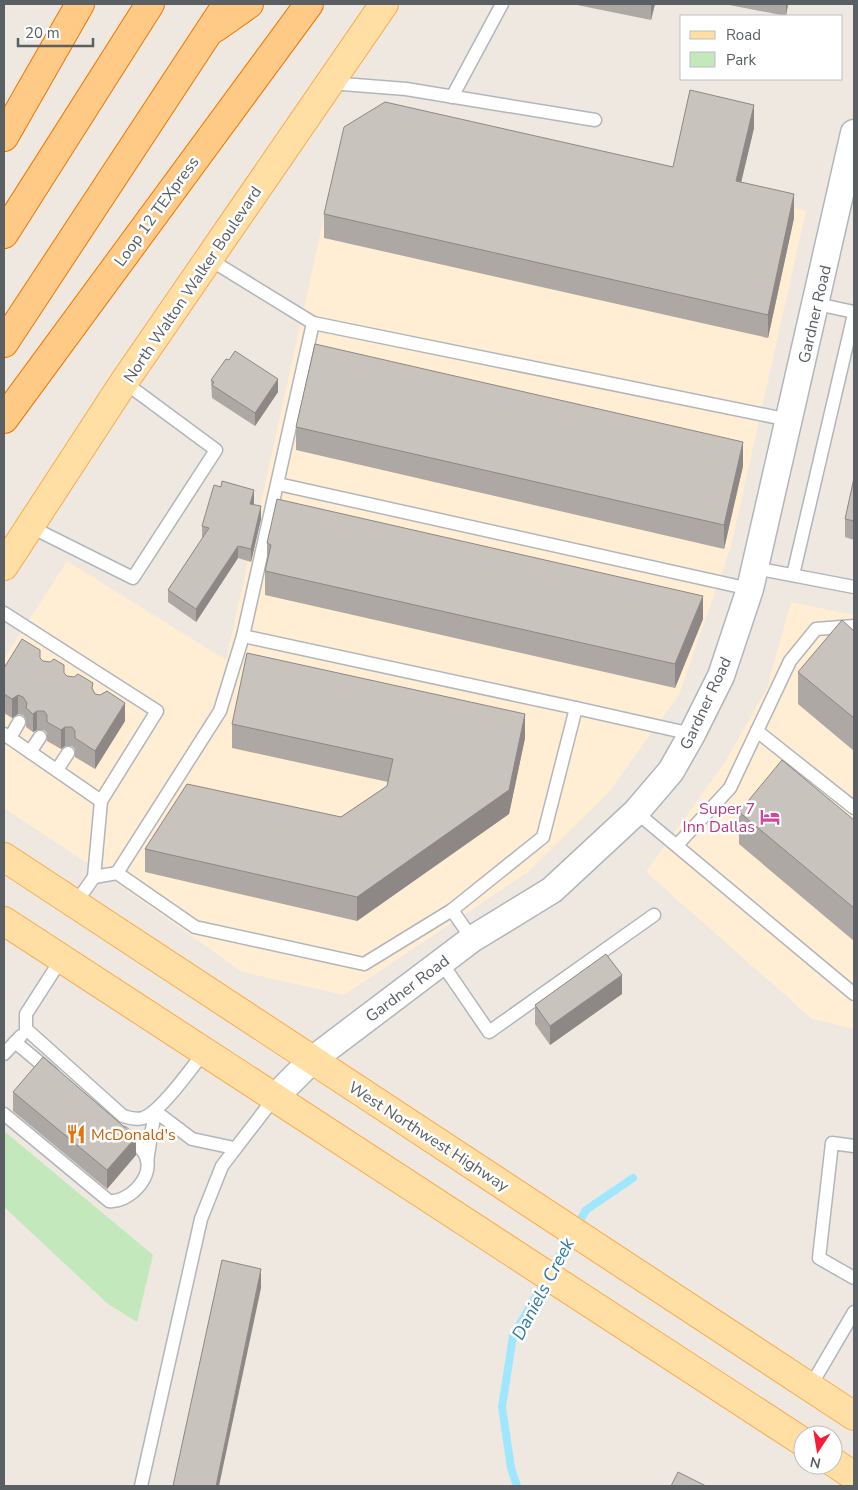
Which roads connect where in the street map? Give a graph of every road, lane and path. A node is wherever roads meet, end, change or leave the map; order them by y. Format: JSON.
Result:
{"nodes":[{"id":1,"x":80,"y":4,"type":"edge"},
{"id":2,"x":150,"y":4,"type":"edge"},
{"id":3,"x":227,"y":4,"type":"edge"},
{"id":4,"x":250,"y":4,"type":"edge"},
{"id":5,"x":308,"y":4,"type":"edge"},
{"id":6,"x":384,"y":4,"type":"edge"},
{"id":7,"x":502,"y":4,"type":"edge"},
{"id":8,"x":204,"y":36,"type":"junction"},
{"id":9,"x":330,"y":83,"type":"junction"},
{"id":10,"x":452,"y":97,"type":"junction"},
{"id":11,"x":596,"y":120,"type":"dead end"},
{"id":12,"x":854,"y":133,"type":"edge"},
{"id":13,"x":4,"y":137,"type":"edge"},
{"id":14,"x":849,"y":183,"type":"edge"},
{"id":15,"x":4,"y":234,"type":"edge"},
{"id":16,"x":209,"y":259,"type":"junction"},
{"id":17,"x":817,"y":304,"type":"junction"},
{"id":18,"x":854,"y":313,"type":"edge"},
{"id":19,"x":313,"y":323,"type":"junction"},
{"id":20,"x":4,"y":343,"type":"edge"},
{"id":21,"x":124,"y":382,"type":"junction"},
{"id":22,"x":4,"y":419,"type":"edge"},
{"id":23,"x":789,"y":420,"type":"junction"},
{"id":24,"x":278,"y":484,"type":"junction"},
{"id":25,"x":29,"y":526,"type":"junction"},
{"id":26,"x":4,"y":566,"type":"edge"},
{"id":27,"x":793,"y":575,"type":"junction"},
{"id":28,"x":753,"y":579,"type":"junction"},
{"id":29,"x":854,"y":587,"type":"edge"},
{"id":30,"x":4,"y":613,"type":"edge"},
{"id":31,"x":854,"y":626,"type":"edge"},
{"id":32,"x":243,"y":636,"type":"junction"},
{"id":33,"x":576,"y":708,"type":"junction"},
{"id":34,"x":19,"y":722,"type":"dead end"},
{"id":35,"x":757,"y":731,"type":"junction"},
{"id":36,"x":692,"y":734,"type":"junction"},
{"id":37,"x":7,"y":736,"type":"edge"},
{"id":38,"x":40,"y":737,"type":"dead end"},
{"id":39,"x":30,"y":752,"type":"junction"},
{"id":40,"x":68,"y":753,"type":"dead end"},
{"id":41,"x":56,"y":770,"type":"junction"},
{"id":42,"x":101,"y":801,"type":"junction"},
{"id":43,"x":854,"y":808,"type":"edge"},
{"id":44,"x":636,"y":812,"type":"junction"},
{"id":45,"x":678,"y":844,"type":"junction"},
{"id":46,"x":4,"y":857,"type":"edge"},
{"id":47,"x":118,"y":872,"type":"junction"},
{"id":48,"x":94,"y":877,"type":"junction"},
{"id":49,"x":75,"y":904,"type":"junction"},
{"id":50,"x":452,"y":910,"type":"junction"},
{"id":51,"x":654,"y":915,"type":"dead end"},
{"id":52,"x":4,"y":921,"type":"edge"},
{"id":53,"x":472,"y":939,"type":"junction"},
{"id":54,"x":62,"y":958,"type":"junction"},
{"id":55,"x":441,"y":962,"type":"junction"},
{"id":56,"x":854,"y":994,"type":"edge"},
{"id":57,"x":26,"y":1030,"type":"junction"},
{"id":58,"x":16,"y":1042,"type":"junction"},
{"id":59,"x":205,"y":1051,"type":"junction"},
{"id":60,"x":4,"y":1054,"type":"edge"},
{"id":61,"x":312,"y":1060,"type":"junction"},
{"id":62,"x":60,"y":1080,"type":"edge"},
{"id":63,"x":275,"y":1097,"type":"junction"},
{"id":64,"x":155,"y":1111,"type":"junction"},
{"id":65,"x":4,"y":1114,"type":"edge"},
{"id":66,"x":113,"y":1124,"type":"edge"},
{"id":67,"x":854,"y":1146,"type":"edge"},
{"id":68,"x":234,"y":1148,"type":"junction"},
{"id":69,"x":148,"y":1161,"type":"junction"},
{"id":70,"x":854,"y":1278,"type":"edge"},
{"id":71,"x":854,"y":1312,"type":"edge"},
{"id":72,"x":810,"y":1387,"type":"junction"},
{"id":73,"x":854,"y":1416,"type":"edge"},
{"id":74,"x":793,"y":1435,"type":"edge"},
{"id":75,"x":141,"y":1486,"type":"edge"}],
"edges":[{"from":1,"to":13,"type":"highway"},
{"from":2,"to":15,"type":"highway"},
{"from":3,"to":8,"type":"highway"},
{"from":4,"to":8,"type":"highway"},
{"from":5,"to":22,"type":"highway","name":"Loop 12 TEXpress"},
{"from":6,"to":9,"type":"main road","name":"North Walton Walker Boulevard"},
{"from":7,"to":10,"type":"lane"},
{"from":8,"to":20,"type":"highway"},
{"from":9,"to":10,"type":"lane"},
{"from":9,"to":16,"type":"main road","name":"North Walton Walker Boulevard"},
{"from":10,"to":11,"type":"lane"},
{"from":12,"to":14,"type":"street","name":"Gardner Road"},
{"from":14,"to":17,"type":"street","name":"Gardner Road"},
{"from":16,"to":19,"type":"lane"},
{"from":16,"to":21,"type":"main road","name":"North Walton Walker Boulevard"},
{"from":17,"to":18,"type":"lane"},
{"from":17,"to":23,"type":"street","name":"Gardner Road"},
{"from":18,"to":27,"type":"lane"},
{"from":19,"to":23,"type":"lane"},
{"from":19,"to":24,"type":"lane"},
{"from":21,"to":25,"type":"main road","name":"North Walton Walker Boulevard"},
{"from":21,"to":25,"type":"lane"},
{"from":23,"to":28,"type":"street","name":"Gardner Road"},
{"from":24,"to":28,"type":"lane"},
{"from":24,"to":32,"type":"lane"},
{"from":25,"to":26,"type":"main road","name":"North Walton Walker Boulevard"},
{"from":27,"to":28,"type":"lane"},
{"from":27,"to":29,"type":"lane"},
{"from":28,"to":36,"type":"street","name":"Gardner Road"},
{"from":30,"to":42,"type":"lane"},
{"from":31,"to":35,"type":"lane"},
{"from":32,"to":33,"type":"lane"},
{"from":32,"to":47,"type":"lane"},
{"from":33,"to":36,"type":"lane"},
{"from":33,"to":50,"type":"lane"},
{"from":34,"to":37,"type":"lane"},
{"from":35,"to":43,"type":"lane"},
{"from":35,"to":45,"type":"lane"},
{"from":36,"to":44,"type":"street","name":"Gardner Road"},
{"from":37,"to":39,"type":"lane"},
{"from":38,"to":39,"type":"lane"},
{"from":39,"to":41,"type":"lane"},
{"from":40,"to":41,"type":"lane"},
{"from":41,"to":42,"type":"lane"},
{"from":42,"to":48,"type":"lane"},
{"from":44,"to":45,"type":"lane"},
{"from":44,"to":53,"type":"street","name":"Gardner Road"},
{"from":45,"to":56,"type":"lane"},
{"from":46,"to":49,"type":"main road","name":"West Northwest Highway"},
{"from":47,"to":48,"type":"lane"},
{"from":47,"to":50,"type":"lane"},
{"from":48,"to":49,"type":"lane"},
{"from":49,"to":61,"type":"main road","name":"West Northwest Highway"},
{"from":50,"to":53,"type":"lane"},
{"from":51,"to":55,"type":"lane"},
{"from":52,"to":54,"type":"main road"},
{"from":53,"to":55,"type":"street","name":"Gardner Road"},
{"from":54,"to":57,"type":"lane"},
{"from":54,"to":59,"type":"main road"},
{"from":55,"to":61,"type":"street","name":"Gardner Road"},
{"from":57,"to":58,"type":"lane"},
{"from":57,"to":64,"type":"lane"},
{"from":58,"to":60,"type":"lane"},
{"from":58,"to":62,"type":"lane"},
{"from":59,"to":63,"type":"main road"},
{"from":59,"to":64,"type":"lane"},
{"from":61,"to":63,"type":"street","name":"Gardner Road"},
{"from":61,"to":72,"type":"main road","name":"West Northwest Highway"},
{"from":63,"to":68,"type":"lane"},
{"from":63,"to":74,"type":"main road"},
{"from":64,"to":68,"type":"lane"},
{"from":64,"to":69,"type":"lane"},
{"from":65,"to":69,"type":"lane"},
{"from":66,"to":69,"type":"lane"},
{"from":67,"to":70,"type":"lane"},
{"from":68,"to":75,"type":"lane"},
{"from":71,"to":72,"type":"lane"},
{"from":72,"to":73,"type":"main road","name":"West Northwest Highway"}]}
